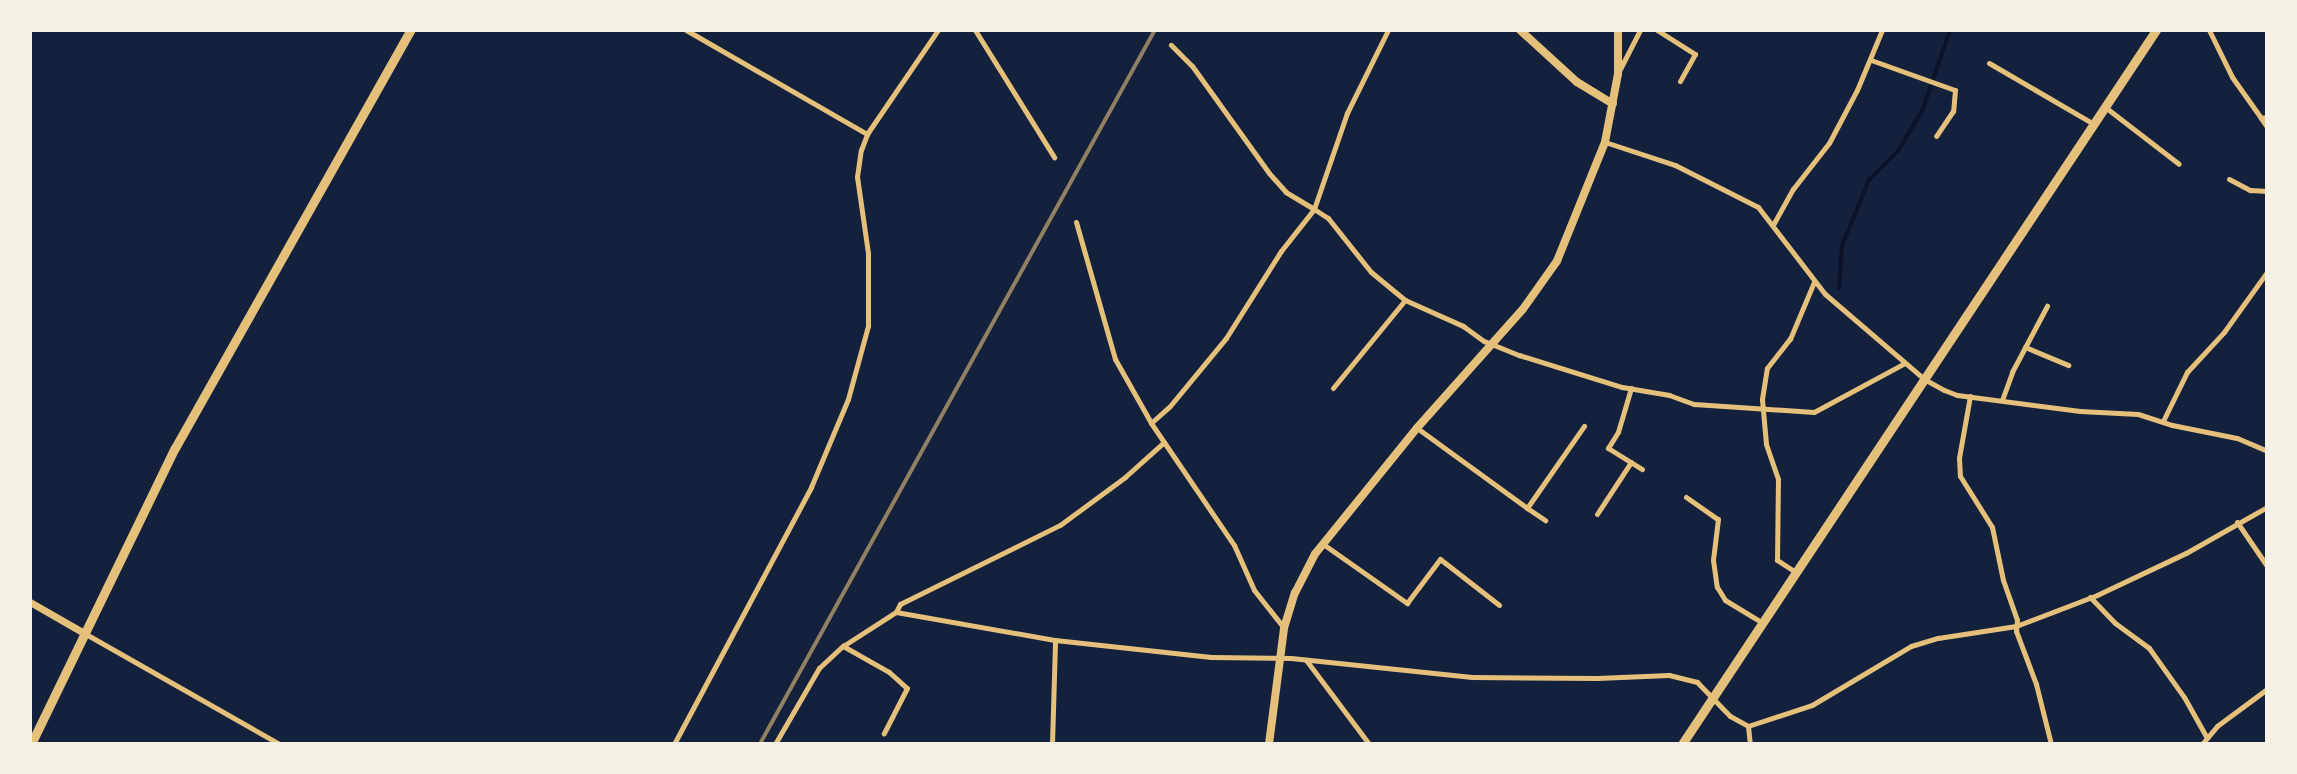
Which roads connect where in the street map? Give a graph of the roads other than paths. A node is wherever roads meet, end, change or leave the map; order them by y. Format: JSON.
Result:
{"nodes":[{"id":1,"x":411,"y":30,"type":"edge"},
{"id":2,"x":686,"y":30,"type":"edge"},
{"id":3,"x":938,"y":30,"type":"edge"},
{"id":4,"x":975,"y":30,"type":"edge"},
{"id":5,"x":1388,"y":30,"type":"edge"},
{"id":6,"x":1520,"y":30,"type":"edge"},
{"id":7,"x":1618,"y":30,"type":"edge"},
{"id":8,"x":1640,"y":30,"type":"edge"},
{"id":9,"x":1657,"y":30,"type":"edge"},
{"id":10,"x":1882,"y":30,"type":"edge"},
{"id":11,"x":2156,"y":30,"type":"edge"},
{"id":12,"x":2209,"y":30,"type":"edge"},
{"id":13,"x":1171,"y":45,"type":"dead end"},
{"id":14,"x":1871,"y":60,"type":"junction"},
{"id":15,"x":1989,"y":63,"type":"dead end"},
{"id":16,"x":1618,"y":74,"type":"junction"},
{"id":17,"x":1681,"y":81,"type":"dead end"},
{"id":18,"x":1613,"y":104,"type":"junction"},
{"id":19,"x":2105,"y":107,"type":"junction"},
{"id":20,"x":2264,"y":117,"type":"edge"},
{"id":21,"x":2094,"y":124,"type":"junction"},
{"id":22,"x":2267,"y":127,"type":"edge"},
{"id":23,"x":867,"y":134,"type":"junction"},
{"id":24,"x":1936,"y":136,"type":"dead end"},
{"id":25,"x":1605,"y":142,"type":"junction"},
{"id":26,"x":1054,"y":158,"type":"dead end"},
{"id":27,"x":2179,"y":164,"type":"dead end"},
{"id":28,"x":2229,"y":179,"type":"dead end"},
{"id":29,"x":2267,"y":191,"type":"edge"},
{"id":30,"x":1314,"y":209,"type":"junction"},
{"id":31,"x":1076,"y":222,"type":"dead end"},
{"id":32,"x":1773,"y":223,"type":"junction"},
{"id":33,"x":2267,"y":272,"type":"edge"},
{"id":34,"x":1814,"y":282,"type":"junction"},
{"id":35,"x":1405,"y":300,"type":"junction"},
{"id":36,"x":2047,"y":306,"type":"dead end"},
{"id":37,"x":1492,"y":344,"type":"junction"},
{"id":38,"x":2025,"y":347,"type":"junction"},
{"id":39,"x":1905,"y":363,"type":"junction"},
{"id":40,"x":2068,"y":365,"type":"dead end"},
{"id":41,"x":1924,"y":379,"type":"junction"},
{"id":42,"x":1333,"y":388,"type":"dead end"},
{"id":43,"x":1631,"y":388,"type":"junction"},
{"id":44,"x":1970,"y":396,"type":"junction"},
{"id":45,"x":2002,"y":400,"type":"junction"},
{"id":46,"x":1763,"y":409,"type":"junction"},
{"id":47,"x":2163,"y":421,"type":"junction"},
{"id":48,"x":1151,"y":423,"type":"junction"},
{"id":49,"x":1584,"y":426,"type":"dead end"},
{"id":50,"x":1417,"y":428,"type":"junction"},
{"id":51,"x":1164,"y":442,"type":"junction"},
{"id":52,"x":2267,"y":452,"type":"edge"},
{"id":53,"x":1631,"y":462,"type":"junction"},
{"id":54,"x":1642,"y":469,"type":"dead end"},
{"id":55,"x":1686,"y":497,"type":"dead end"},
{"id":56,"x":2267,"y":507,"type":"edge"},
{"id":57,"x":1527,"y":508,"type":"junction"},
{"id":58,"x":1597,"y":514,"type":"dead end"},
{"id":59,"x":1545,"y":520,"type":"dead end"},
{"id":60,"x":2237,"y":522,"type":"junction"},
{"id":61,"x":1322,"y":544,"type":"junction"},
{"id":62,"x":2267,"y":566,"type":"edge"},
{"id":63,"x":1797,"y":573,"type":"junction"},
{"id":64,"x":2090,"y":597,"type":"junction"},
{"id":65,"x":30,"y":602,"type":"edge"},
{"id":66,"x":1499,"y":604,"type":"dead end"},
{"id":67,"x":897,"y":612,"type":"junction"},
{"id":68,"x":1763,"y":623,"type":"junction"},
{"id":69,"x":2016,"y":626,"type":"junction"},
{"id":70,"x":1284,"y":628,"type":"junction"},
{"id":71,"x":84,"y":633,"type":"junction"},
{"id":72,"x":1055,"y":640,"type":"junction"},
{"id":73,"x":844,"y":646,"type":"junction"},
{"id":74,"x":1305,"y":659,"type":"junction"},
{"id":75,"x":1278,"y":660,"type":"junction"},
{"id":76,"x":2267,"y":688,"type":"edge"},
{"id":77,"x":1713,"y":699,"type":"junction"},
{"id":78,"x":1748,"y":726,"type":"junction"},
{"id":79,"x":884,"y":733,"type":"dead end"},
{"id":80,"x":2207,"y":738,"type":"junction"},
{"id":81,"x":31,"y":744,"type":"edge"},
{"id":82,"x":279,"y":744,"type":"edge"},
{"id":83,"x":674,"y":744,"type":"edge"},
{"id":84,"x":775,"y":744,"type":"edge"},
{"id":85,"x":1052,"y":744,"type":"edge"},
{"id":86,"x":1269,"y":744,"type":"edge"},
{"id":87,"x":1369,"y":744,"type":"edge"},
{"id":88,"x":1682,"y":744,"type":"edge"},
{"id":89,"x":1750,"y":744,"type":"edge"},
{"id":90,"x":2051,"y":744,"type":"edge"},
{"id":91,"x":2202,"y":744,"type":"edge"}],
"edges":[{"from":1,"to":71,"type":"main road"},
{"from":2,"to":23,"type":"street"},
{"from":3,"to":23,"type":"street"},
{"from":4,"to":26,"type":"street"},
{"from":5,"to":30,"type":"street"},
{"from":6,"to":18,"type":"main road"},
{"from":7,"to":16,"type":"main road"},
{"from":8,"to":16,"type":"street"},
{"from":9,"to":17,"type":"street"},
{"from":10,"to":14,"type":"street"},
{"from":11,"to":19,"type":"main road"},
{"from":12,"to":20,"type":"street"},
{"from":13,"to":30,"type":"street"},
{"from":14,"to":24,"type":"street"},
{"from":14,"to":32,"type":"street"},
{"from":15,"to":21,"type":"street"},
{"from":16,"to":18,"type":"main road"},
{"from":18,"to":25,"type":"main road"},
{"from":19,"to":21,"type":"main road"},
{"from":19,"to":27,"type":"street"},
{"from":20,"to":22,"type":"street"},
{"from":21,"to":41,"type":"main road"},
{"from":23,"to":83,"type":"street"},
{"from":25,"to":32,"type":"street"},
{"from":25,"to":37,"type":"main road"},
{"from":28,"to":29,"type":"street"},
{"from":30,"to":35,"type":"street"},
{"from":30,"to":48,"type":"street"},
{"from":31,"to":48,"type":"street"},
{"from":32,"to":34,"type":"street"},
{"from":33,"to":47,"type":"street"},
{"from":34,"to":39,"type":"street"},
{"from":34,"to":46,"type":"street"},
{"from":35,"to":37,"type":"street"},
{"from":35,"to":42,"type":"street"},
{"from":36,"to":38,"type":"street"},
{"from":37,"to":43,"type":"street"},
{"from":37,"to":50,"type":"main road"},
{"from":38,"to":40,"type":"street"},
{"from":38,"to":45,"type":"street"},
{"from":39,"to":41,"type":"street"},
{"from":39,"to":46,"type":"street"},
{"from":41,"to":44,"type":"street"},
{"from":41,"to":63,"type":"main road"},
{"from":43,"to":46,"type":"street"},
{"from":43,"to":53,"type":"street"},
{"from":44,"to":45,"type":"street"},
{"from":44,"to":69,"type":"street"},
{"from":45,"to":47,"type":"street"},
{"from":46,"to":63,"type":"street"},
{"from":47,"to":52,"type":"street"},
{"from":48,"to":51,"type":"street"},
{"from":49,"to":57,"type":"street"},
{"from":50,"to":57,"type":"street"},
{"from":50,"to":61,"type":"main road"},
{"from":51,"to":67,"type":"street"},
{"from":51,"to":70,"type":"street"},
{"from":53,"to":54,"type":"street"},
{"from":53,"to":58,"type":"street"},
{"from":55,"to":68,"type":"street"},
{"from":56,"to":60,"type":"street"},
{"from":57,"to":59,"type":"street"},
{"from":60,"to":62,"type":"street"},
{"from":60,"to":64,"type":"street"},
{"from":61,"to":66,"type":"street"},
{"from":61,"to":70,"type":"main road"},
{"from":63,"to":68,"type":"main road"},
{"from":64,"to":69,"type":"street"},
{"from":64,"to":80,"type":"street"},
{"from":65,"to":71,"type":"street"},
{"from":67,"to":72,"type":"street"},
{"from":67,"to":73,"type":"street"},
{"from":68,"to":77,"type":"main road"},
{"from":69,"to":78,"type":"street"},
{"from":69,"to":90,"type":"street"},
{"from":70,"to":75,"type":"main road"},
{"from":71,"to":81,"type":"main road"},
{"from":71,"to":82,"type":"street"},
{"from":72,"to":75,"type":"street"},
{"from":72,"to":85,"type":"street"},
{"from":73,"to":79,"type":"street"},
{"from":73,"to":84,"type":"street"},
{"from":74,"to":75,"type":"street"},
{"from":74,"to":77,"type":"street"},
{"from":74,"to":87,"type":"street"},
{"from":75,"to":86,"type":"main road"},
{"from":76,"to":80,"type":"street"},
{"from":77,"to":78,"type":"street"},
{"from":77,"to":88,"type":"main road"},
{"from":78,"to":89,"type":"street"},
{"from":80,"to":91,"type":"street"}]}
